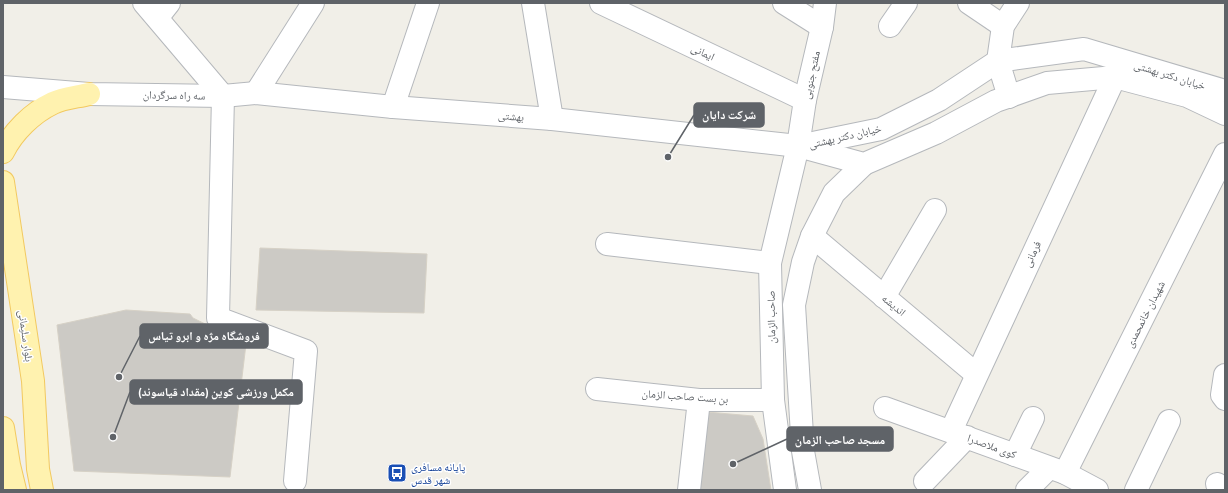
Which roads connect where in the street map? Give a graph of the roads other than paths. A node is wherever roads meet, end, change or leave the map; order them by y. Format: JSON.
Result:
{"nodes":[{"id":1,"x":313,"y":3,"type":"edge"},
{"id":2,"x":428,"y":3,"type":"edge"},
{"id":3,"x":533,"y":3,"type":"edge"},
{"id":4,"x":601,"y":3,"type":"edge"},
{"id":5,"x":784,"y":3,"type":"edge"},
{"id":6,"x":825,"y":3,"type":"edge"},
{"id":7,"x":906,"y":3,"type":"edge"},
{"id":8,"x":969,"y":3,"type":"edge"},
{"id":9,"x":1018,"y":3,"type":"edge"},
{"id":10,"x":157,"y":8,"type":"edge"},
{"id":11,"x":890,"y":26,"type":"dead end"},
{"id":12,"x":1003,"y":26,"type":"junction"},
{"id":13,"x":822,"y":27,"type":"junction"},
{"id":14,"x":998,"y":60,"type":"junction"},
{"id":15,"x":1115,"y":77,"type":"junction"},
{"id":16,"x":3,"y":87,"type":"edge"},
{"id":17,"x":1225,"y":91,"type":"edge"},
{"id":18,"x":256,"y":93,"type":"junction"},
{"id":19,"x":89,"y":94,"type":"junction"},
{"id":20,"x":223,"y":96,"type":"junction"},
{"id":21,"x":1009,"y":97,"type":"junction"},
{"id":22,"x":805,"y":100,"type":"junction"},
{"id":23,"x":393,"y":107,"type":"junction"},
{"id":24,"x":1225,"y":114,"type":"edge"},
{"id":25,"x":552,"y":119,"type":"junction"},
{"id":26,"x":798,"y":146,"type":"junction"},
{"id":27,"x":3,"y":152,"type":"edge"},
{"id":28,"x":1225,"y":154,"type":"edge"},
{"id":29,"x":864,"y":164,"type":"junction"},
{"id":30,"x":3,"y":182,"type":"edge"},
{"id":31,"x":935,"y":210,"type":"dead end"},
{"id":32,"x":812,"y":236,"type":"junction"},
{"id":33,"x":607,"y":244,"type":"dead end"},
{"id":34,"x":770,"y":263,"type":"junction"},
{"id":35,"x":884,"y":297,"type":"junction"},
{"id":36,"x":976,"y":374,"type":"junction"},
{"id":37,"x":1225,"y":375,"type":"edge"},
{"id":38,"x":597,"y":389,"type":"dead end"},
{"id":39,"x":1225,"y":399,"type":"edge"},
{"id":40,"x":699,"y":400,"type":"junction"},
{"id":41,"x":773,"y":400,"type":"junction"},
{"id":42,"x":885,"y":408,"type":"dead end"},
{"id":43,"x":1033,"y":418,"type":"dead end"},
{"id":44,"x":1169,"y":421,"type":"dead end"},
{"id":45,"x":3,"y":428,"type":"edge"},
{"id":46,"x":959,"y":434,"type":"junction"},
{"id":47,"x":1015,"y":455,"type":"junction"},
{"id":48,"x":6,"y":462,"type":"edge"},
{"id":49,"x":1057,"y":470,"type":"junction"},
{"id":50,"x":296,"y":481,"type":"dead end"},
{"id":51,"x":925,"y":481,"type":"dead end"},
{"id":52,"x":15,"y":490,"type":"edge"},
{"id":53,"x":42,"y":490,"type":"edge"},
{"id":54,"x":689,"y":490,"type":"edge"},
{"id":55,"x":785,"y":490,"type":"edge"},
{"id":56,"x":810,"y":490,"type":"edge"},
{"id":57,"x":1027,"y":490,"type":"edge"},
{"id":58,"x":1097,"y":490,"type":"edge"},
{"id":59,"x":1136,"y":490,"type":"edge"}],
"edges":[{"from":1,"to":18,"type":"street"},
{"from":2,"to":23,"type":"street"},
{"from":3,"to":25,"type":"street"},
{"from":4,"to":22,"type":"street","name":"ایمانی"},
{"from":5,"to":13,"type":"street"},
{"from":6,"to":13,"type":"street","name":"مفتح جنوبی"},
{"from":7,"to":11,"type":"street"},
{"from":8,"to":12,"type":"street"},
{"from":9,"to":12,"type":"street"},
{"from":10,"to":20,"type":"street","name":"سه راه سرگردان"},
{"from":12,"to":14,"type":"street"},
{"from":13,"to":22,"type":"street","name":"مفتح جنوبی"},
{"from":14,"to":17,"type":"street","name":"خیابان دکتر بهشتی"},
{"from":14,"to":21,"type":"street"},
{"from":14,"to":26,"type":"street","name":"خیابان دکتر بهشتی"},
{"from":15,"to":21,"type":"street","name":"خیابان دکتر بهشتی"},
{"from":15,"to":24,"type":"street","name":"خیابان دکتر بهشتی"},
{"from":15,"to":36,"type":"street","name":"فرمانی"},
{"from":16,"to":19,"type":"street","name":"سه راه سرگردان"},
{"from":18,"to":20,"type":"street","name":"بهشتی"},
{"from":18,"to":23,"type":"street","name":"بهشتی"},
{"from":19,"to":20,"type":"street","name":"سه راه سرگردان"},
{"from":19,"to":27,"type":"main road"},
{"from":20,"to":50,"type":"street"},
{"from":21,"to":29,"type":"street","name":"خیابان دکتر بهشتی"},
{"from":22,"to":26,"type":"street","name":"مفتح جنوبی"},
{"from":23,"to":25,"type":"street","name":"بهشتی"},
{"from":25,"to":26,"type":"street","name":"بهشتی"},
{"from":26,"to":29,"type":"street","name":"خیابان دکتر بهشتی"},
{"from":26,"to":34,"type":"street","name":"صاحب الزمان"},
{"from":28,"to":49,"type":"street","name":"شهیدان خانمحمدی"},
{"from":29,"to":32,"type":"street"},
{"from":30,"to":53,"type":"main road","name":"بلوار سلیمانی"},
{"from":31,"to":35,"type":"street"},
{"from":32,"to":35,"type":"street","name":"اندیشه"},
{"from":32,"to":56,"type":"street"},
{"from":33,"to":34,"type":"street"},
{"from":34,"to":41,"type":"street","name":"صاحب الزمان"},
{"from":35,"to":36,"type":"street","name":"اندیشه"},
{"from":36,"to":46,"type":"street","name":"فرمانی"},
{"from":37,"to":39,"type":"street"},
{"from":38,"to":40,"type":"street","name":"بن بست صاحب الزمان"},
{"from":40,"to":41,"type":"street","name":"بن بست صاحب الزمان"},
{"from":40,"to":54,"type":"street"},
{"from":41,"to":55,"type":"street","name":"صاحب الزمان"},
{"from":42,"to":46,"type":"street","name":"کوی ملاصدرا"},
{"from":43,"to":47,"type":"street"},
{"from":44,"to":59,"type":"street"},
{"from":45,"to":48,"type":"main road"},
{"from":46,"to":47,"type":"street","name":"کوی ملاصدرا"},
{"from":46,"to":51,"type":"street","name":"فرمانی"},
{"from":47,"to":49,"type":"street","name":"کوی ملاصدرا"},
{"from":48,"to":52,"type":"main road"},
{"from":49,"to":57,"type":"street","name":"شهیدان خانمحمدی"},
{"from":49,"to":58,"type":"street","name":"کوی ملاصدرا"}]}
